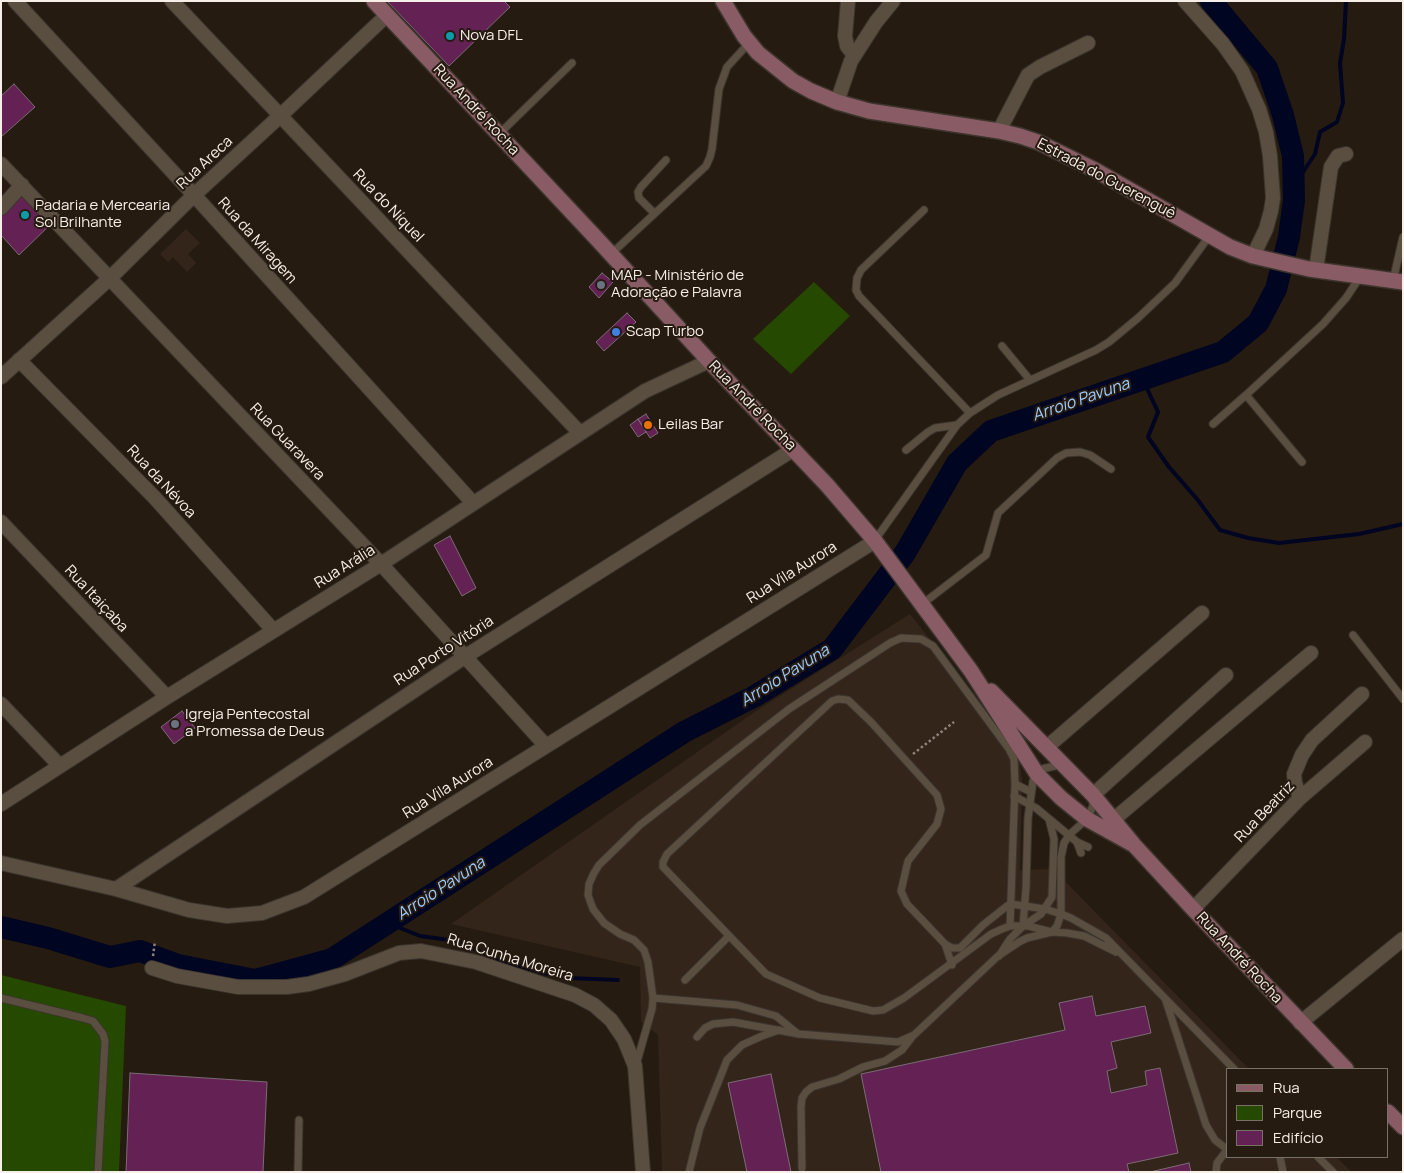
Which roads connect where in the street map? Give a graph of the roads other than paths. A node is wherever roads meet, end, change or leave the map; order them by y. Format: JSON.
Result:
{"nodes":[{"id":1,"x":15,"y":1,"type":"edge"},
{"id":2,"x":172,"y":1,"type":"edge"},
{"id":3,"x":374,"y":1,"type":"edge"},
{"id":4,"x":723,"y":1,"type":"edge"},
{"id":5,"x":848,"y":1,"type":"edge"},
{"id":6,"x":893,"y":1,"type":"edge"},
{"id":7,"x":1185,"y":1,"type":"edge"},
{"id":8,"x":387,"y":15,"type":"junction"},
{"id":9,"x":749,"y":43,"type":"junction"},
{"id":10,"x":1088,"y":43,"type":"dead end"},
{"id":11,"x":854,"y":55,"type":"junction"},
{"id":12,"x":572,"y":63,"type":"dead end"},
{"id":13,"x":837,"y":102,"type":"junction"},
{"id":14,"x":280,"y":116,"type":"junction"},
{"id":15,"x":1000,"y":131,"type":"junction"},
{"id":16,"x":499,"y":134,"type":"junction"},
{"id":17,"x":1346,"y":154,"type":"dead end"},
{"id":18,"x":666,"y":160,"type":"dead end"},
{"id":19,"x":1,"y":164,"type":"edge"},
{"id":20,"x":22,"y":185,"type":"junction"},
{"id":21,"x":194,"y":195,"type":"junction"},
{"id":22,"x":1,"y":208,"type":"edge"},
{"id":23,"x":924,"y":210,"type":"dead end"},
{"id":24,"x":654,"y":214,"type":"junction"},
{"id":25,"x":1210,"y":235,"type":"junction"},
{"id":26,"x":1403,"y":237,"type":"edge"},
{"id":27,"x":611,"y":254,"type":"junction"},
{"id":28,"x":1257,"y":257,"type":"junction"},
{"id":29,"x":1312,"y":269,"type":"junction"},
{"id":30,"x":1360,"y":277,"type":"junction"},
{"id":31,"x":109,"y":278,"type":"junction"},
{"id":32,"x":1398,"y":282,"type":"edge"},
{"id":33,"x":1002,"y":346,"type":"dead end"},
{"id":34,"x":19,"y":360,"type":"junction"},
{"id":35,"x":709,"y":361,"type":"junction"},
{"id":36,"x":1,"y":377,"type":"edge"},
{"id":37,"x":1030,"y":380,"type":"junction"},
{"id":38,"x":1246,"y":395,"type":"junction"},
{"id":39,"x":970,"y":413,"type":"junction"},
{"id":40,"x":1213,"y":424,"type":"dead end"},
{"id":41,"x":957,"y":425,"type":"junction"},
{"id":42,"x":580,"y":432,"type":"junction"},
{"id":43,"x":794,"y":448,"type":"junction"},
{"id":44,"x":906,"y":450,"type":"dead end"},
{"id":45,"x":1302,"y":462,"type":"dead end"},
{"id":46,"x":1111,"y":468,"type":"dead end"},
{"id":47,"x":473,"y":504,"type":"junction"},
{"id":48,"x":1,"y":522,"type":"edge"},
{"id":49,"x":876,"y":543,"type":"junction"},
{"id":50,"x":381,"y":564,"type":"junction"},
{"id":51,"x":921,"y":605,"type":"junction"},
{"id":52,"x":1202,"y":613,"type":"dead end"},
{"id":53,"x":274,"y":630,"type":"junction"},
{"id":54,"x":1353,"y":635,"type":"dead end"},
{"id":55,"x":1311,"y":653,"type":"dead end"},
{"id":56,"x":466,"y":656,"type":"junction"},
{"id":57,"x":971,"y":671,"type":"junction"},
{"id":58,"x":1226,"y":675,"type":"dead end"},
{"id":59,"x":1362,"y":694,"type":"dead end"},
{"id":60,"x":167,"y":697,"type":"junction"},
{"id":61,"x":1403,"y":699,"type":"edge"},
{"id":62,"x":1,"y":704,"type":"edge"},
{"id":63,"x":1365,"y":742,"type":"dead end"},
{"id":64,"x":546,"y":746,"type":"junction"},
{"id":65,"x":1047,"y":748,"type":"junction"},
{"id":66,"x":1063,"y":764,"type":"junction"},
{"id":67,"x":59,"y":766,"type":"junction"},
{"id":68,"x":1037,"y":774,"type":"junction"},
{"id":69,"x":1015,"y":784,"type":"junction"},
{"id":70,"x":1031,"y":792,"type":"junction"},
{"id":71,"x":1093,"y":795,"type":"junction"},
{"id":72,"x":1014,"y":796,"type":"junction"},
{"id":73,"x":1300,"y":798,"type":"junction"},
{"id":74,"x":1,"y":804,"type":"edge"},
{"id":75,"x":1030,"y":805,"type":"junction"},
{"id":76,"x":1049,"y":819,"type":"junction"},
{"id":77,"x":1086,"y":819,"type":"junction"},
{"id":78,"x":1113,"y":820,"type":"junction"},
{"id":79,"x":1070,"y":834,"type":"junction"},
{"id":80,"x":1077,"y":842,"type":"junction"},
{"id":81,"x":1134,"y":845,"type":"junction"},
{"id":82,"x":1088,"y":847,"type":"dead end"},
{"id":83,"x":1081,"y":853,"type":"dead end"},
{"id":84,"x":1,"y":863,"type":"edge"},
{"id":85,"x":116,"y":889,"type":"junction"},
{"id":86,"x":1011,"y":904,"type":"junction"},
{"id":87,"x":1025,"y":906,"type":"junction"},
{"id":88,"x":1045,"y":909,"type":"junction"},
{"id":89,"x":1193,"y":909,"type":"junction"},
{"id":90,"x":1061,"y":914,"type":"junction"},
{"id":91,"x":1010,"y":926,"type":"junction"},
{"id":92,"x":1022,"y":926,"type":"junction"},
{"id":93,"x":1052,"y":932,"type":"junction"},
{"id":94,"x":729,"y":936,"type":"junction"},
{"id":95,"x":1403,"y":939,"type":"edge"},
{"id":96,"x":944,"y":944,"type":"junction"},
{"id":97,"x":998,"y":956,"type":"junction"},
{"id":98,"x":1125,"y":958,"type":"junction"},
{"id":99,"x":952,"y":964,"type":"junction"},
{"id":100,"x":152,"y":968,"type":"dead end"},
{"id":101,"x":685,"y":980,"type":"dead end"},
{"id":102,"x":1165,"y":997,"type":"junction"},
{"id":103,"x":1,"y":998,"type":"edge"},
{"id":104,"x":653,"y":998,"type":"junction"},
{"id":105,"x":1300,"y":1023,"type":"junction"},
{"id":106,"x":779,"y":1030,"type":"junction"},
{"id":107,"x":799,"y":1034,"type":"junction"},
{"id":108,"x":914,"y":1035,"type":"junction"},
{"id":109,"x":697,"y":1037,"type":"dead end"},
{"id":110,"x":635,"y":1066,"type":"junction"},
{"id":111,"x":1233,"y":1068,"type":"edge"},
{"id":112,"x":1345,"y":1068,"type":"edge"},
{"id":113,"x":1389,"y":1113,"type":"edge"},
{"id":114,"x":299,"y":1120,"type":"dead end"},
{"id":115,"x":1403,"y":1127,"type":"edge"},
{"id":116,"x":1226,"y":1149,"type":"edge"},
{"id":117,"x":1226,"y":1151,"type":"edge"},
{"id":118,"x":1280,"y":1158,"type":"edge"},
{"id":119,"x":1319,"y":1158,"type":"edge"},
{"id":120,"x":802,"y":1168,"type":"dead end"},
{"id":121,"x":98,"y":1172,"type":"edge"},
{"id":122,"x":298,"y":1172,"type":"edge"},
{"id":123,"x":643,"y":1172,"type":"edge"},
{"id":124,"x":689,"y":1172,"type":"edge"},
{"id":125,"x":1216,"y":1172,"type":"edge"},
{"id":126,"x":1282,"y":1172,"type":"edge"},
{"id":127,"x":1333,"y":1172,"type":"edge"}],
"edges":[{"from":1,"to":21,"type":"street","name":"Rua da Miragem"},
{"from":2,"to":14,"type":"street","name":"Rua do Níquel"},
{"from":3,"to":8,"type":"main road","name":"Rua André Rocha"},
{"from":4,"to":9,"type":"main road","name":"Estrada do Guerenguê"},
{"from":5,"to":11,"type":"street"},
{"from":6,"to":11,"type":"street"},
{"from":7,"to":28,"type":"street"},
{"from":8,"to":14,"type":"street","name":"Rua Areca"},
{"from":8,"to":16,"type":"main road","name":"Rua André Rocha"},
{"from":9,"to":13,"type":"main road","name":"Estrada do Guerenguê"},
{"from":9,"to":24,"type":"lane"},
{"from":10,"to":15,"type":"street"},
{"from":11,"to":13,"type":"street"},
{"from":12,"to":16,"type":"lane"},
{"from":13,"to":15,"type":"main road","name":"Estrada do Guerenguê"},
{"from":14,"to":21,"type":"street","name":"Rua Areca"},
{"from":14,"to":42,"type":"street","name":"Rua do Níquel"},
{"from":15,"to":25,"type":"main road","name":"Estrada do Guerenguê"},
{"from":16,"to":27,"type":"main road","name":"Rua André Rocha"},
{"from":17,"to":29,"type":"street"},
{"from":18,"to":24,"type":"lane"},
{"from":19,"to":20,"type":"street","name":"Rua Guaravera"},
{"from":20,"to":22,"type":"street"},
{"from":20,"to":31,"type":"street","name":"Rua Guaravera"},
{"from":21,"to":31,"type":"street","name":"Rua Areca"},
{"from":21,"to":47,"type":"street","name":"Rua da Miragem"},
{"from":23,"to":39,"type":"lane"},
{"from":24,"to":27,"type":"lane"},
{"from":25,"to":28,"type":"main road","name":"Estrada do Guerenguê"},
{"from":25,"to":37,"type":"lane"},
{"from":26,"to":32,"type":"lane"},
{"from":27,"to":35,"type":"main road","name":"Rua André Rocha"},
{"from":28,"to":29,"type":"main road","name":"Estrada do Guerenguê"},
{"from":29,"to":30,"type":"main road","name":"Estrada do Guerenguê"},
{"from":30,"to":32,"type":"main road","name":"Estrada do Guerenguê"},
{"from":30,"to":38,"type":"lane"},
{"from":31,"to":34,"type":"street","name":"Rua Areca"},
{"from":31,"to":50,"type":"street","name":"Rua Guaravera"},
{"from":33,"to":37,"type":"lane"},
{"from":34,"to":36,"type":"street","name":"Rua Areca"},
{"from":34,"to":53,"type":"street","name":"Rua da Névoa"},
{"from":35,"to":42,"type":"street","name":"Rua Arália"},
{"from":35,"to":43,"type":"main road","name":"Rua André Rocha"},
{"from":37,"to":39,"type":"lane"},
{"from":38,"to":40,"type":"lane"},
{"from":38,"to":45,"type":"lane"},
{"from":39,"to":41,"type":"lane"},
{"from":41,"to":44,"type":"lane"},
{"from":41,"to":49,"type":"lane"},
{"from":42,"to":47,"type":"street","name":"Rua Arália"},
{"from":43,"to":49,"type":"main road","name":"Rua André Rocha"},
{"from":43,"to":56,"type":"street","name":"Rua Porto Vitória"},
{"from":46,"to":51,"type":"lane"},
{"from":47,"to":50,"type":"street","name":"Rua Arália"},
{"from":48,"to":60,"type":"street","name":"Rua Itaiçaba"},
{"from":49,"to":51,"type":"main road","name":"Rua André Rocha"},
{"from":49,"to":64,"type":"street","name":"Rua Vila Aurora"},
{"from":50,"to":53,"type":"street","name":"Rua Arália"},
{"from":50,"to":56,"type":"street","name":"Rua Guaravera"},
{"from":51,"to":57,"type":"main road","name":"Rua André Rocha"},
{"from":52,"to":65,"type":"street"},
{"from":53,"to":60,"type":"street","name":"Rua Arália"},
{"from":54,"to":61,"type":"lane"},
{"from":55,"to":78,"type":"street"},
{"from":56,"to":64,"type":"street","name":"Rua Guaravera"},
{"from":56,"to":85,"type":"street","name":"Rua Porto Vitória"},
{"from":57,"to":65,"type":"main road","name":"Rua André Rocha"},
{"from":57,"to":68,"type":"main road","name":"Rua André Rocha"},
{"from":58,"to":71,"type":"street"},
{"from":59,"to":73,"type":"street"},
{"from":60,"to":67,"type":"street","name":"Rua Arália"},
{"from":62,"to":67,"type":"street"},
{"from":63,"to":73,"type":"street","name":"Rua Beatriz"},
{"from":64,"to":85,"type":"street","name":"Rua Vila Aurora"},
{"from":65,"to":66,"type":"main road","name":"Rua André Rocha"},
{"from":66,"to":68,"type":"lane"},
{"from":66,"to":71,"type":"main road","name":"Rua André Rocha"},
{"from":67,"to":74,"type":"street","name":"Rua Arália"},
{"from":68,"to":70,"type":"lane"},
{"from":68,"to":77,"type":"main road","name":"Rua André Rocha"},
{"from":69,"to":70,"type":"lane"},
{"from":69,"to":72,"type":"lane"},
{"from":69,"to":104,"type":"lane"},
{"from":70,"to":75,"type":"lane"},
{"from":71,"to":77,"type":"lane"},
{"from":71,"to":78,"type":"main road","name":"Rua André Rocha"},
{"from":72,"to":75,"type":"lane"},
{"from":72,"to":86,"type":"lane"},
{"from":73,"to":89,"type":"street","name":"Rua Beatriz"},
{"from":75,"to":76,"type":"lane"},
{"from":75,"to":87,"type":"lane"},
{"from":76,"to":79,"type":"lane"},
{"from":76,"to":88,"type":"lane"},
{"from":77,"to":79,"type":"lane"},
{"from":77,"to":81,"type":"main road","name":"Rua André Rocha"},
{"from":78,"to":81,"type":"main road","name":"Rua André Rocha"},
{"from":79,"to":80,"type":"lane"},
{"from":79,"to":90,"type":"lane"},
{"from":80,"to":82,"type":"lane"},
{"from":80,"to":83,"type":"lane"},
{"from":81,"to":89,"type":"main road","name":"Rua André Rocha"},
{"from":84,"to":85,"type":"street","name":"Rua Vila Aurora"},
{"from":86,"to":87,"type":"lane"},
{"from":86,"to":91,"type":"lane"},
{"from":86,"to":96,"type":"lane"},
{"from":87,"to":88,"type":"lane"},
{"from":87,"to":92,"type":"lane"},
{"from":88,"to":90,"type":"lane"},
{"from":88,"to":92,"type":"lane"},
{"from":89,"to":105,"type":"main road","name":"Rua André Rocha"},
{"from":90,"to":93,"type":"lane"},
{"from":90,"to":98,"type":"lane"},
{"from":91,"to":92,"type":"lane"},
{"from":91,"to":99,"type":"lane"},
{"from":92,"to":93,"type":"lane"},
{"from":92,"to":97,"type":"lane"},
{"from":93,"to":97,"type":"lane"},
{"from":93,"to":98,"type":"lane"},
{"from":94,"to":96,"type":"lane"},
{"from":94,"to":99,"type":"lane"},
{"from":94,"to":101,"type":"lane"},
{"from":95,"to":105,"type":"street"},
{"from":96,"to":99,"type":"lane"},
{"from":97,"to":108,"type":"lane"},
{"from":98,"to":102,"type":"lane"},
{"from":100,"to":110,"type":"street","name":"Rua Cunha Moreira"},
{"from":102,"to":111,"type":"lane"},
{"from":102,"to":116,"type":"lane"},
{"from":103,"to":121,"type":"lane"},
{"from":104,"to":107,"type":"lane"},
{"from":104,"to":110,"type":"lane"},
{"from":105,"to":112,"type":"main road","name":"Rua André Rocha"},
{"from":106,"to":107,"type":"lane"},
{"from":106,"to":109,"type":"lane"},
{"from":106,"to":124,"type":"lane"},
{"from":107,"to":108,"type":"lane"},
{"from":108,"to":120,"type":"lane"},
{"from":110,"to":123,"type":"street","name":"Rua Cunha Moreira"},
{"from":113,"to":115,"type":"main road"},
{"from":114,"to":122,"type":"lane"},
{"from":117,"to":125,"type":"lane"},
{"from":118,"to":126,"type":"lane"},
{"from":119,"to":127,"type":"lane"}]}
